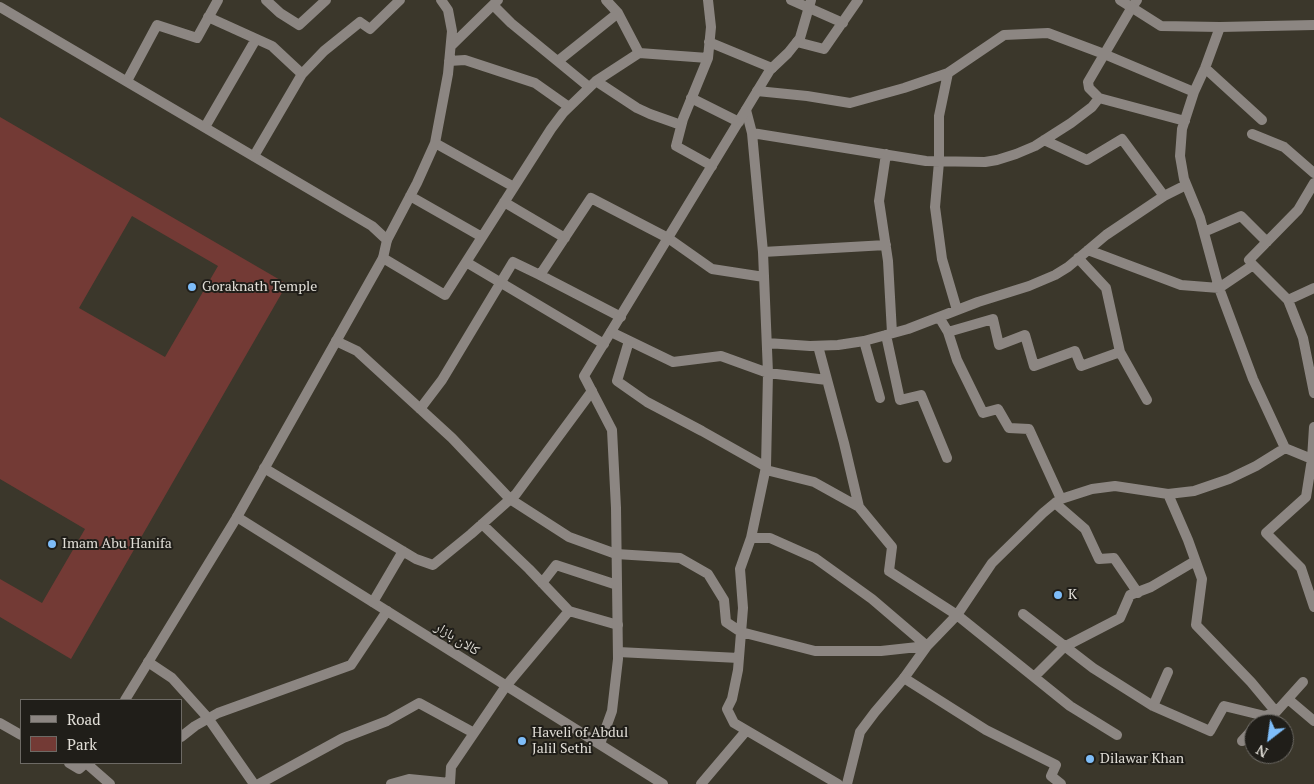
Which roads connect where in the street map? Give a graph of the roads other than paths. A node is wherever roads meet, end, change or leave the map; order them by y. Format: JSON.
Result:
{"nodes":[{"id":1,"x":218,"y":0,"type":"edge"},
{"id":2,"x":266,"y":0,"type":"edge"},
{"id":3,"x":326,"y":0,"type":"edge"},
{"id":4,"x":400,"y":0,"type":"edge"},
{"id":5,"x":441,"y":0,"type":"edge"},
{"id":6,"x":606,"y":0,"type":"edge"},
{"id":7,"x":708,"y":0,"type":"edge"},
{"id":8,"x":791,"y":0,"type":"edge"},
{"id":9,"x":858,"y":0,"type":"edge"},
{"id":10,"x":1120,"y":0,"type":"edge"},
{"id":11,"x":496,"y":3,"type":"edge"},
{"id":12,"x":810,"y":4,"type":"edge"},
{"id":13,"x":1134,"y":4,"type":"edge"},
{"id":14,"x":0,"y":7,"type":"edge"},
{"id":15,"x":618,"y":13,"type":"junction"},
{"id":16,"x":208,"y":17,"type":"junction"},
{"id":17,"x":843,"y":23,"type":"junction"},
{"id":18,"x":1314,"y":25,"type":"edge"},
{"id":19,"x":1220,"y":27,"type":"junction"},
{"id":20,"x":256,"y":39,"type":"junction"},
{"id":21,"x":709,"y":42,"type":"junction"},
{"id":22,"x":797,"y":42,"type":"junction"},
{"id":23,"x":451,"y":46,"type":"junction"},
{"id":24,"x":639,"y":53,"type":"junction"},
{"id":25,"x":1104,"y":54,"type":"junction"},
{"id":26,"x":708,"y":58,"type":"junction"},
{"id":27,"x":449,"y":61,"type":"junction"},
{"id":28,"x":558,"y":61,"type":"junction"},
{"id":29,"x":772,"y":68,"type":"junction"},
{"id":30,"x":1205,"y":68,"type":"junction"},
{"id":31,"x":948,"y":73,"type":"junction"},
{"id":32,"x":302,"y":74,"type":"junction"},
{"id":33,"x":127,"y":82,"type":"junction"},
{"id":34,"x":592,"y":84,"type":"junction"},
{"id":35,"x":757,"y":91,"type":"junction"},
{"id":36,"x":1194,"y":92,"type":"junction"},
{"id":37,"x":692,"y":98,"type":"junction"},
{"id":38,"x":1099,"y":98,"type":"junction"},
{"id":39,"x":569,"y":107,"type":"junction"},
{"id":40,"x":746,"y":110,"type":"junction"},
{"id":41,"x":1185,"y":120,"type":"junction"},
{"id":42,"x":1262,"y":120,"type":"dead end"},
{"id":43,"x":739,"y":122,"type":"junction"},
{"id":44,"x":681,"y":124,"type":"junction"},
{"id":45,"x":205,"y":127,"type":"junction"},
{"id":46,"x":752,"y":133,"type":"junction"},
{"id":47,"x":1252,"y":134,"type":"dead end"},
{"id":48,"x":1044,"y":140,"type":"junction"},
{"id":49,"x":435,"y":143,"type":"junction"},
{"id":50,"x":886,"y":154,"type":"junction"},
{"id":51,"x":254,"y":156,"type":"junction"},
{"id":52,"x":939,"y":162,"type":"junction"},
{"id":53,"x":712,"y":166,"type":"junction"},
{"id":54,"x":1314,"y":173,"type":"edge"},
{"id":55,"x":1314,"y":183,"type":"edge"},
{"id":56,"x":1186,"y":184,"type":"junction"},
{"id":57,"x":514,"y":187,"type":"junction"},
{"id":58,"x":410,"y":196,"type":"junction"},
{"id":59,"x":1164,"y":196,"type":"junction"},
{"id":60,"x":504,"y":202,"type":"junction"},
{"id":61,"x":1204,"y":232,"type":"junction"},
{"id":62,"x":482,"y":237,"type":"junction"},
{"id":63,"x":564,"y":238,"type":"junction"},
{"id":64,"x":668,"y":238,"type":"junction"},
{"id":65,"x":387,"y":240,"type":"junction"},
{"id":66,"x":1267,"y":242,"type":"junction"},
{"id":67,"x":886,"y":245,"type":"junction"},
{"id":68,"x":1088,"y":250,"type":"junction"},
{"id":69,"x":763,"y":252,"type":"junction"},
{"id":70,"x":383,"y":258,"type":"junction"},
{"id":71,"x":1078,"y":258,"type":"junction"},
{"id":72,"x":466,"y":262,"type":"junction"},
{"id":73,"x":1253,"y":265,"type":"junction"},
{"id":74,"x":540,"y":275,"type":"junction"},
{"id":75,"x":764,"y":277,"type":"junction"},
{"id":76,"x":500,"y":282,"type":"junction"},
{"id":77,"x":1220,"y":288,"type":"junction"},
{"id":78,"x":1314,"y":288,"type":"edge"},
{"id":79,"x":1288,"y":300,"type":"junction"},
{"id":80,"x":957,"y":310,"type":"junction"},
{"id":81,"x":620,"y":317,"type":"junction"},
{"id":82,"x":939,"y":317,"type":"junction"},
{"id":83,"x":611,"y":332,"type":"junction"},
{"id":84,"x":948,"y":332,"type":"junction"},
{"id":85,"x":889,"y":334,"type":"junction"},
{"id":86,"x":629,"y":341,"type":"junction"},
{"id":87,"x":864,"y":341,"type":"junction"},
{"id":88,"x":336,"y":342,"type":"junction"},
{"id":89,"x":767,"y":343,"type":"junction"},
{"id":90,"x":604,"y":344,"type":"junction"},
{"id":91,"x":818,"y":346,"type":"junction"},
{"id":92,"x":1120,"y":352,"type":"junction"},
{"id":93,"x":768,"y":373,"type":"junction"},
{"id":94,"x":827,"y":380,"type":"junction"},
{"id":95,"x":592,"y":391,"type":"junction"},
{"id":96,"x":1314,"y":393,"type":"edge"},
{"id":97,"x":880,"y":398,"type":"dead end"},
{"id":98,"x":1147,"y":400,"type":"dead end"},
{"id":99,"x":420,"y":409,"type":"junction"},
{"id":100,"x":1314,"y":427,"type":"edge"},
{"id":101,"x":1285,"y":448,"type":"junction"},
{"id":102,"x":947,"y":458,"type":"dead end"},
{"id":103,"x":1313,"y":459,"type":"edge"},
{"id":104,"x":264,"y":468,"type":"junction"},
{"id":105,"x":766,"y":468,"type":"junction"},
{"id":106,"x":1168,"y":494,"type":"junction"},
{"id":107,"x":510,"y":499,"type":"junction"},
{"id":108,"x":1058,"y":501,"type":"junction"},
{"id":109,"x":859,"y":507,"type":"junction"},
{"id":110,"x":236,"y":517,"type":"junction"},
{"id":111,"x":482,"y":524,"type":"junction"},
{"id":112,"x":751,"y":538,"type":"junction"},
{"id":113,"x":403,"y":551,"type":"junction"},
{"id":114,"x":616,"y":554,"type":"junction"},
{"id":115,"x":1196,"y":561,"type":"junction"},
{"id":116,"x":542,"y":583,"type":"junction"},
{"id":117,"x":617,"y":585,"type":"junction"},
{"id":118,"x":1138,"y":593,"type":"junction"},
{"id":119,"x":373,"y":602,"type":"junction"},
{"id":120,"x":1314,"y":607,"type":"edge"},
{"id":121,"x":387,"y":611,"type":"junction"},
{"id":122,"x":569,"y":612,"type":"junction"},
{"id":123,"x":1023,"y":614,"type":"dead end"},
{"id":124,"x":957,"y":615,"type":"junction"},
{"id":125,"x":618,"y":625,"type":"junction"},
{"id":126,"x":741,"y":632,"type":"junction"},
{"id":127,"x":927,"y":646,"type":"junction"},
{"id":128,"x":1064,"y":647,"type":"junction"},
{"id":129,"x":618,"y":652,"type":"junction"},
{"id":130,"x":739,"y":658,"type":"junction"},
{"id":131,"x":148,"y":662,"type":"junction"},
{"id":132,"x":1168,"y":672,"type":"dead end"},
{"id":133,"x":1034,"y":677,"type":"junction"},
{"id":134,"x":904,"y":678,"type":"junction"},
{"id":135,"x":1302,"y":682,"type":"dead end"},
{"id":136,"x":506,"y":686,"type":"junction"},
{"id":137,"x":125,"y":699,"type":"edge"},
{"id":138,"x":1288,"y":699,"type":"junction"},
{"id":139,"x":1153,"y":706,"type":"junction"},
{"id":140,"x":1276,"y":712,"type":"junction"},
{"id":141,"x":1257,"y":714,"type":"edge"},
{"id":142,"x":1270,"y":714,"type":"edge"},
{"id":143,"x":208,"y":718,"type":"junction"},
{"id":144,"x":1314,"y":721,"type":"edge"},
{"id":145,"x":0,"y":723,"type":"edge"},
{"id":146,"x":746,"y":731,"type":"junction"},
{"id":147,"x":474,"y":733,"type":"junction"},
{"id":148,"x":20,"y":734,"type":"edge"},
{"id":149,"x":1118,"y":735,"type":"dead end"},
{"id":150,"x":182,"y":736,"type":"edge"},
{"id":151,"x":600,"y":744,"type":"junction"},
{"id":152,"x":84,"y":765,"type":"edge"},
{"id":153,"x":450,"y":783,"type":"edge"},
{"id":154,"x":110,"y":784,"type":"edge"},
{"id":155,"x":254,"y":784,"type":"edge"},
{"id":156,"x":259,"y":784,"type":"edge"},
{"id":157,"x":391,"y":784,"type":"edge"},
{"id":158,"x":663,"y":784,"type":"edge"},
{"id":159,"x":702,"y":784,"type":"edge"},
{"id":160,"x":838,"y":784,"type":"edge"},
{"id":161,"x":847,"y":784,"type":"edge"},
{"id":162,"x":1061,"y":784,"type":"edge"}],
"edges":[{"from":1,"to":16,"type":"street"},
{"from":2,"to":3,"type":"street"},
{"from":4,"to":32,"type":"street"},
{"from":5,"to":23,"type":"street"},
{"from":6,"to":15,"type":"street"},
{"from":7,"to":21,"type":"street"},
{"from":8,"to":12,"type":"street"},
{"from":9,"to":17,"type":"street"},
{"from":10,"to":13,"type":"street"},
{"from":11,"to":23,"type":"street"},
{"from":11,"to":28,"type":"street"},
{"from":12,"to":17,"type":"street"},
{"from":12,"to":22,"type":"street"},
{"from":13,"to":19,"type":"street"},
{"from":13,"to":25,"type":"street"},
{"from":14,"to":33,"type":"street"},
{"from":15,"to":24,"type":"street"},
{"from":15,"to":28,"type":"street"},
{"from":16,"to":20,"type":"street"},
{"from":16,"to":33,"type":"street"},
{"from":17,"to":22,"type":"street"},
{"from":18,"to":19,"type":"street"},
{"from":19,"to":30,"type":"street"},
{"from":20,"to":32,"type":"street"},
{"from":20,"to":45,"type":"street"},
{"from":21,"to":26,"type":"street"},
{"from":21,"to":29,"type":"street"},
{"from":22,"to":29,"type":"street"},
{"from":23,"to":27,"type":"street"},
{"from":24,"to":26,"type":"street"},
{"from":24,"to":34,"type":"street"},
{"from":25,"to":31,"type":"street"},
{"from":25,"to":36,"type":"street"},
{"from":25,"to":38,"type":"street"},
{"from":26,"to":37,"type":"street"},
{"from":27,"to":39,"type":"street"},
{"from":27,"to":49,"type":"street"},
{"from":28,"to":34,"type":"street"},
{"from":29,"to":35,"type":"street"},
{"from":30,"to":36,"type":"street"},
{"from":30,"to":42,"type":"street"},
{"from":31,"to":35,"type":"street"},
{"from":31,"to":52,"type":"street"},
{"from":32,"to":51,"type":"street"},
{"from":33,"to":45,"type":"street"},
{"from":34,"to":39,"type":"street"},
{"from":34,"to":44,"type":"street"},
{"from":35,"to":40,"type":"street"},
{"from":36,"to":41,"type":"street"},
{"from":37,"to":43,"type":"street"},
{"from":37,"to":44,"type":"street"},
{"from":38,"to":41,"type":"street"},
{"from":38,"to":48,"type":"street"},
{"from":39,"to":57,"type":"street"},
{"from":40,"to":43,"type":"street"},
{"from":40,"to":46,"type":"street"},
{"from":41,"to":56,"type":"street"},
{"from":43,"to":53,"type":"street"},
{"from":44,"to":53,"type":"street"},
{"from":45,"to":51,"type":"street"},
{"from":46,"to":50,"type":"street"},
{"from":46,"to":69,"type":"street"},
{"from":47,"to":54,"type":"street"},
{"from":48,"to":52,"type":"street"},
{"from":48,"to":59,"type":"street"},
{"from":49,"to":57,"type":"street"},
{"from":49,"to":58,"type":"street"},
{"from":50,"to":52,"type":"street"},
{"from":50,"to":67,"type":"street"},
{"from":51,"to":65,"type":"street"},
{"from":52,"to":80,"type":"street"},
{"from":53,"to":64,"type":"street"},
{"from":55,"to":66,"type":"street"},
{"from":56,"to":59,"type":"street"},
{"from":56,"to":61,"type":"street"},
{"from":57,"to":60,"type":"street"},
{"from":58,"to":62,"type":"street"},
{"from":58,"to":65,"type":"street"},
{"from":59,"to":68,"type":"street"},
{"from":60,"to":62,"type":"street"},
{"from":60,"to":63,"type":"street"},
{"from":61,"to":66,"type":"street"},
{"from":61,"to":77,"type":"street"},
{"from":62,"to":72,"type":"street"},
{"from":63,"to":64,"type":"street"},
{"from":63,"to":74,"type":"street"},
{"from":64,"to":75,"type":"street"},
{"from":64,"to":81,"type":"street"},
{"from":65,"to":70,"type":"street"},
{"from":66,"to":73,"type":"street"},
{"from":67,"to":69,"type":"street"},
{"from":67,"to":85,"type":"street"},
{"from":68,"to":71,"type":"street"},
{"from":68,"to":77,"type":"street"},
{"from":69,"to":75,"type":"street"},
{"from":70,"to":72,"type":"street"},
{"from":70,"to":88,"type":"street"},
{"from":71,"to":80,"type":"street"},
{"from":71,"to":92,"type":"street"},
{"from":72,"to":76,"type":"street"},
{"from":73,"to":77,"type":"street"},
{"from":73,"to":79,"type":"street"},
{"from":74,"to":76,"type":"street"},
{"from":74,"to":81,"type":"street"},
{"from":75,"to":89,"type":"street"},
{"from":76,"to":90,"type":"street"},
{"from":76,"to":99,"type":"street"},
{"from":77,"to":101,"type":"street"},
{"from":78,"to":79,"type":"street"},
{"from":79,"to":96,"type":"street"},
{"from":80,"to":82,"type":"street"},
{"from":81,"to":83,"type":"street"},
{"from":82,"to":84,"type":"street"},
{"from":82,"to":85,"type":"street"},
{"from":83,"to":86,"type":"street"},
{"from":83,"to":90,"type":"street"},
{"from":84,"to":92,"type":"street"},
{"from":84,"to":108,"type":"street"},
{"from":85,"to":87,"type":"street"},
{"from":85,"to":102,"type":"street"},
{"from":86,"to":93,"type":"street"},
{"from":86,"to":105,"type":"street"},
{"from":87,"to":91,"type":"street"},
{"from":87,"to":97,"type":"street"},
{"from":88,"to":99,"type":"street"},
{"from":88,"to":104,"type":"street"},
{"from":89,"to":91,"type":"street"},
{"from":89,"to":93,"type":"street"},
{"from":90,"to":95,"type":"street"},
{"from":91,"to":94,"type":"street"},
{"from":92,"to":98,"type":"street"},
{"from":93,"to":94,"type":"street"},
{"from":93,"to":105,"type":"street"},
{"from":94,"to":109,"type":"street"},
{"from":95,"to":107,"type":"street"},
{"from":95,"to":114,"type":"street"},
{"from":99,"to":107,"type":"street"},
{"from":100,"to":103,"type":"street"},
{"from":101,"to":103,"type":"street"},
{"from":101,"to":106,"type":"street"},
{"from":103,"to":120,"type":"street"},
{"from":104,"to":110,"type":"street"},
{"from":104,"to":113,"type":"street"},
{"from":105,"to":109,"type":"street"},
{"from":105,"to":112,"type":"street"},
{"from":106,"to":108,"type":"street"},
{"from":106,"to":115,"type":"street"},
{"from":107,"to":111,"type":"street"},
{"from":107,"to":114,"type":"street"},
{"from":108,"to":118,"type":"street"},
{"from":108,"to":124,"type":"street"},
{"from":109,"to":124,"type":"street"},
{"from":110,"to":119,"type":"street","name":"کالان بازار"},
{"from":110,"to":131,"type":"street"},
{"from":111,"to":113,"type":"street"},
{"from":111,"to":116,"type":"street"},
{"from":112,"to":126,"type":"street"},
{"from":112,"to":127,"type":"street"},
{"from":113,"to":119,"type":"street"},
{"from":114,"to":117,"type":"street"},
{"from":114,"to":126,"type":"street"},
{"from":115,"to":118,"type":"street"},
{"from":115,"to":140,"type":"street"},
{"from":116,"to":117,"type":"street"},
{"from":116,"to":122,"type":"street"},
{"from":117,"to":125,"type":"street"},
{"from":118,"to":128,"type":"street"},
{"from":119,"to":121,"type":"street","name":"کالان بازار"},
{"from":121,"to":136,"type":"street","name":"کالان بازار"},
{"from":121,"to":143,"type":"street"},
{"from":122,"to":125,"type":"street"},
{"from":122,"to":136,"type":"street"},
{"from":123,"to":128,"type":"street"},
{"from":124,"to":127,"type":"street"},
{"from":124,"to":133,"type":"street"},
{"from":125,"to":129,"type":"street"},
{"from":126,"to":127,"type":"street"},
{"from":126,"to":130,"type":"street"},
{"from":127,"to":134,"type":"street"},
{"from":128,"to":133,"type":"street"},
{"from":128,"to":139,"type":"street"},
{"from":129,"to":130,"type":"street"},
{"from":129,"to":151,"type":"street"},
{"from":130,"to":146,"type":"street"},
{"from":131,"to":137,"type":"street"},
{"from":131,"to":143,"type":"street"},
{"from":132,"to":139,"type":"street"},
{"from":133,"to":149,"type":"street"},
{"from":134,"to":161,"type":"street"},
{"from":134,"to":162,"type":"street"},
{"from":135,"to":138,"type":"street"},
{"from":136,"to":147,"type":"street"},
{"from":136,"to":151,"type":"street","name":"کالان بازار"},
{"from":138,"to":140,"type":"street"},
{"from":138,"to":144,"type":"street"},
{"from":139,"to":141,"type":"street"},
{"from":140,"to":142,"type":"street"},
{"from":143,"to":150,"type":"street"},
{"from":143,"to":155,"type":"street"},
{"from":145,"to":148,"type":"street"},
{"from":146,"to":159,"type":"street"},
{"from":146,"to":160,"type":"street"},
{"from":147,"to":153,"type":"street"},
{"from":147,"to":156,"type":"street"},
{"from":151,"to":158,"type":"street","name":"کالان بازار"},
{"from":152,"to":154,"type":"street"},
{"from":153,"to":157,"type":"street"}]}
